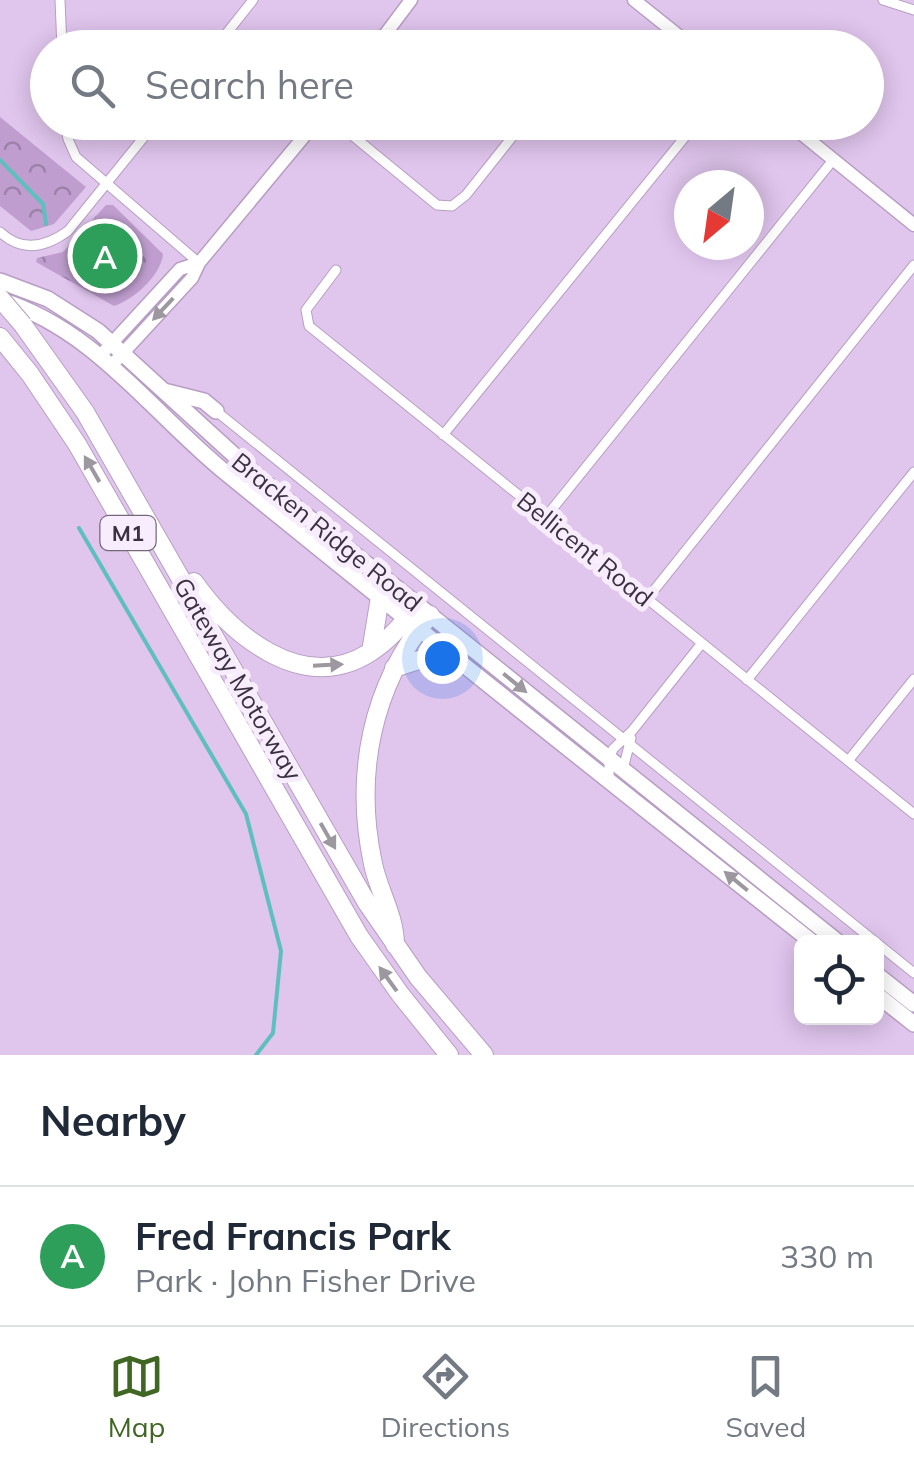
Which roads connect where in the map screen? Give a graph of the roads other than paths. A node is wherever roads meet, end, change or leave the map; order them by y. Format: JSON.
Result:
{"nodes":[{"id":1,"x":60,"y":0,"type":"edge"},
{"id":2,"x":411,"y":0,"type":"edge"},
{"id":3,"x":634,"y":0,"type":"edge"},
{"id":4,"x":884,"y":0,"type":"edge"},
{"id":5,"x":251,"y":1,"type":"edge"},
{"id":6,"x":914,"y":10,"type":"edge"},
{"id":7,"x":61,"y":30,"type":"edge"},
{"id":8,"x":229,"y":30,"type":"edge"},
{"id":9,"x":388,"y":30,"type":"edge"},
{"id":10,"x":672,"y":30,"type":"edge"},
{"id":11,"x":68,"y":140,"type":"edge"},
{"id":12,"x":142,"y":140,"type":"edge"},
{"id":13,"x":301,"y":140,"type":"edge"},
{"id":14,"x":358,"y":140,"type":"edge"},
{"id":15,"x":510,"y":140,"type":"edge"},
{"id":16,"x":682,"y":140,"type":"edge"},
{"id":17,"x":809,"y":140,"type":"edge"},
{"id":18,"x":833,"y":160,"type":"junction"},
{"id":19,"x":108,"y":183,"type":"junction"},
{"id":20,"x":914,"y":225,"type":"edge"},
{"id":21,"x":0,"y":232,"type":"edge"},
{"id":22,"x":199,"y":262,"type":"junction"},
{"id":23,"x":914,"y":265,"type":"edge"},
{"id":24,"x":336,"y":270,"type":"dead end"},
{"id":25,"x":0,"y":281,"type":"edge"},
{"id":26,"x":0,"y":299,"type":"edge"},
{"id":27,"x":0,"y":337,"type":"edge"},
{"id":28,"x":117,"y":348,"type":"junction"},
{"id":29,"x":106,"y":361,"type":"junction"},
{"id":30,"x":164,"y":391,"type":"junction"},
{"id":31,"x":216,"y":410,"type":"joint"},
{"id":32,"x":443,"y":436,"type":"junction"},
{"id":33,"x":914,"y":472,"type":"edge"},
{"id":34,"x":545,"y":518,"type":"junction"},
{"id":35,"x":176,"y":572,"type":"junction"},
{"id":36,"x":380,"y":597,"type":"junction"},
{"id":37,"x":647,"y":598,"type":"junction"},
{"id":38,"x":418,"y":617,"type":"junction"},
{"id":39,"x":702,"y":643,"type":"junction"},
{"id":40,"x":371,"y":652,"type":"junction"},
{"id":41,"x":458,"y":660,"type":"junction"},
{"id":42,"x":394,"y":668,"type":"junction"},
{"id":43,"x":914,"y":679,"type":"edge"},
{"id":44,"x":747,"y":680,"type":"junction"},
{"id":45,"x":628,"y":737,"type":"junction"},
{"id":46,"x":609,"y":758,"type":"junction"},
{"id":47,"x":848,"y":760,"type":"junction"},
{"id":48,"x":616,"y":775,"type":"junction"},
{"id":49,"x":914,"y":814,"type":"edge"},
{"id":50,"x":804,"y":935,"type":"edge"},
{"id":51,"x":829,"y":935,"type":"edge"},
{"id":52,"x":395,"y":946,"type":"junction"},
{"id":53,"x":914,"y":973,"type":"edge"},
{"id":54,"x":884,"y":980,"type":"edge"},
{"id":55,"x":884,"y":1000,"type":"edge"},
{"id":56,"x":914,"y":1004,"type":"edge"},
{"id":57,"x":914,"y":1024,"type":"edge"},
{"id":58,"x":450,"y":1055,"type":"edge"},
{"id":59,"x":484,"y":1055,"type":"edge"}],
"edges":[{"from":1,"to":7,"type":"street"},
{"from":2,"to":9,"type":"street"},
{"from":3,"to":10,"type":"street"},
{"from":4,"to":6,"type":"street"},
{"from":5,"to":8,"type":"street"},
{"from":11,"to":19,"type":"street"},
{"from":12,"to":19,"type":"street"},
{"from":13,"to":22,"type":"street"},
{"from":14,"to":15,"type":"street"},
{"from":16,"to":32,"type":"street"},
{"from":17,"to":18,"type":"street"},
{"from":18,"to":20,"type":"street"},
{"from":18,"to":34,"type":"street"},
{"from":19,"to":21,"type":"street"},
{"from":19,"to":22,"type":"street"},
{"from":22,"to":28,"type":"street"},
{"from":23,"to":37,"type":"street"},
{"from":24,"to":32,"type":"street","name":"Bellicent Road"},
{"from":25,"to":28,"type":"main road","name":"Bracken Ridge Road"},
{"from":26,"to":29,"type":"main road","name":"Bracken Ridge Road"},
{"from":26,"to":35,"type":"highway","name":"Gateway Motorway","number":"M1","bridge":true},
{"from":58,"to":27,"type":"highway","name":"Gateway Motorway","number":"M1","one_way":true},
{"from":28,"to":29,"type":"street"},
{"from":28,"to":30,"type":"main road","name":"Bracken Ridge Road"},
{"from":29,"to":36,"type":"main road","name":"Bracken Ridge Road"},
{"from":30,"to":31,"type":"main road"},
{"from":30,"to":38,"type":"main road","name":"Bracken Ridge Road"},
{"from":31,"to":45,"type":"street","name":"Bracken Ridge Road"},
{"from":32,"to":34,"type":"street","name":"Bellicent Road"},
{"from":33,"to":44,"type":"street"},
{"from":34,"to":37,"type":"street","name":"Bellicent Road"},
{"from":35,"to":40,"type":"highway","one_way":true},
{"from":35,"to":52,"type":"highway","name":"Gateway Motorway","number":"M1","one_way":true},
{"from":36,"to":38,"type":"main road","name":"Bracken Ridge Road"},
{"from":36,"to":40,"type":"highway"},
{"from":37,"to":39,"type":"street","name":"Bellicent Road"},
{"from":38,"to":40,"type":"highway"},
{"from":38,"to":41,"type":"main road","name":"Bracken Ridge Road"},
{"from":38,"to":42,"type":"highway"},
{"from":38,"to":46,"type":"main road","name":"Bracken Ridge Road","one_way":true},
{"from":39,"to":44,"type":"street","name":"Bellicent Road"},
{"from":39,"to":45,"type":"street"},
{"from":41,"to":42,"type":"highway"},
{"from":41,"to":48,"type":"main road","name":"Bracken Ridge Road"},
{"from":42,"to":52,"type":"highway"},
{"from":43,"to":47,"type":"street"},
{"from":44,"to":47,"type":"street","name":"Bellicent Road"},
{"from":45,"to":46,"type":"street"},
{"from":45,"to":48,"type":"street"},
{"from":45,"to":53,"type":"street","name":"Bracken Ridge Road"},
{"from":46,"to":48,"type":"main road","name":"Bracken Ridge Road"},
{"from":47,"to":49,"type":"street","name":"Bellicent Road"},
{"from":50,"to":48,"type":"main road","name":"Bracken Ridge Road","one_way":true},
{"from":48,"to":51,"type":"main road","name":"Bracken Ridge Road"},
{"from":52,"to":59,"type":"highway","name":"Gateway Motorway","number":"M1"},
{"from":54,"to":56,"type":"main road"},
{"from":55,"to":57,"type":"main road"}]}
